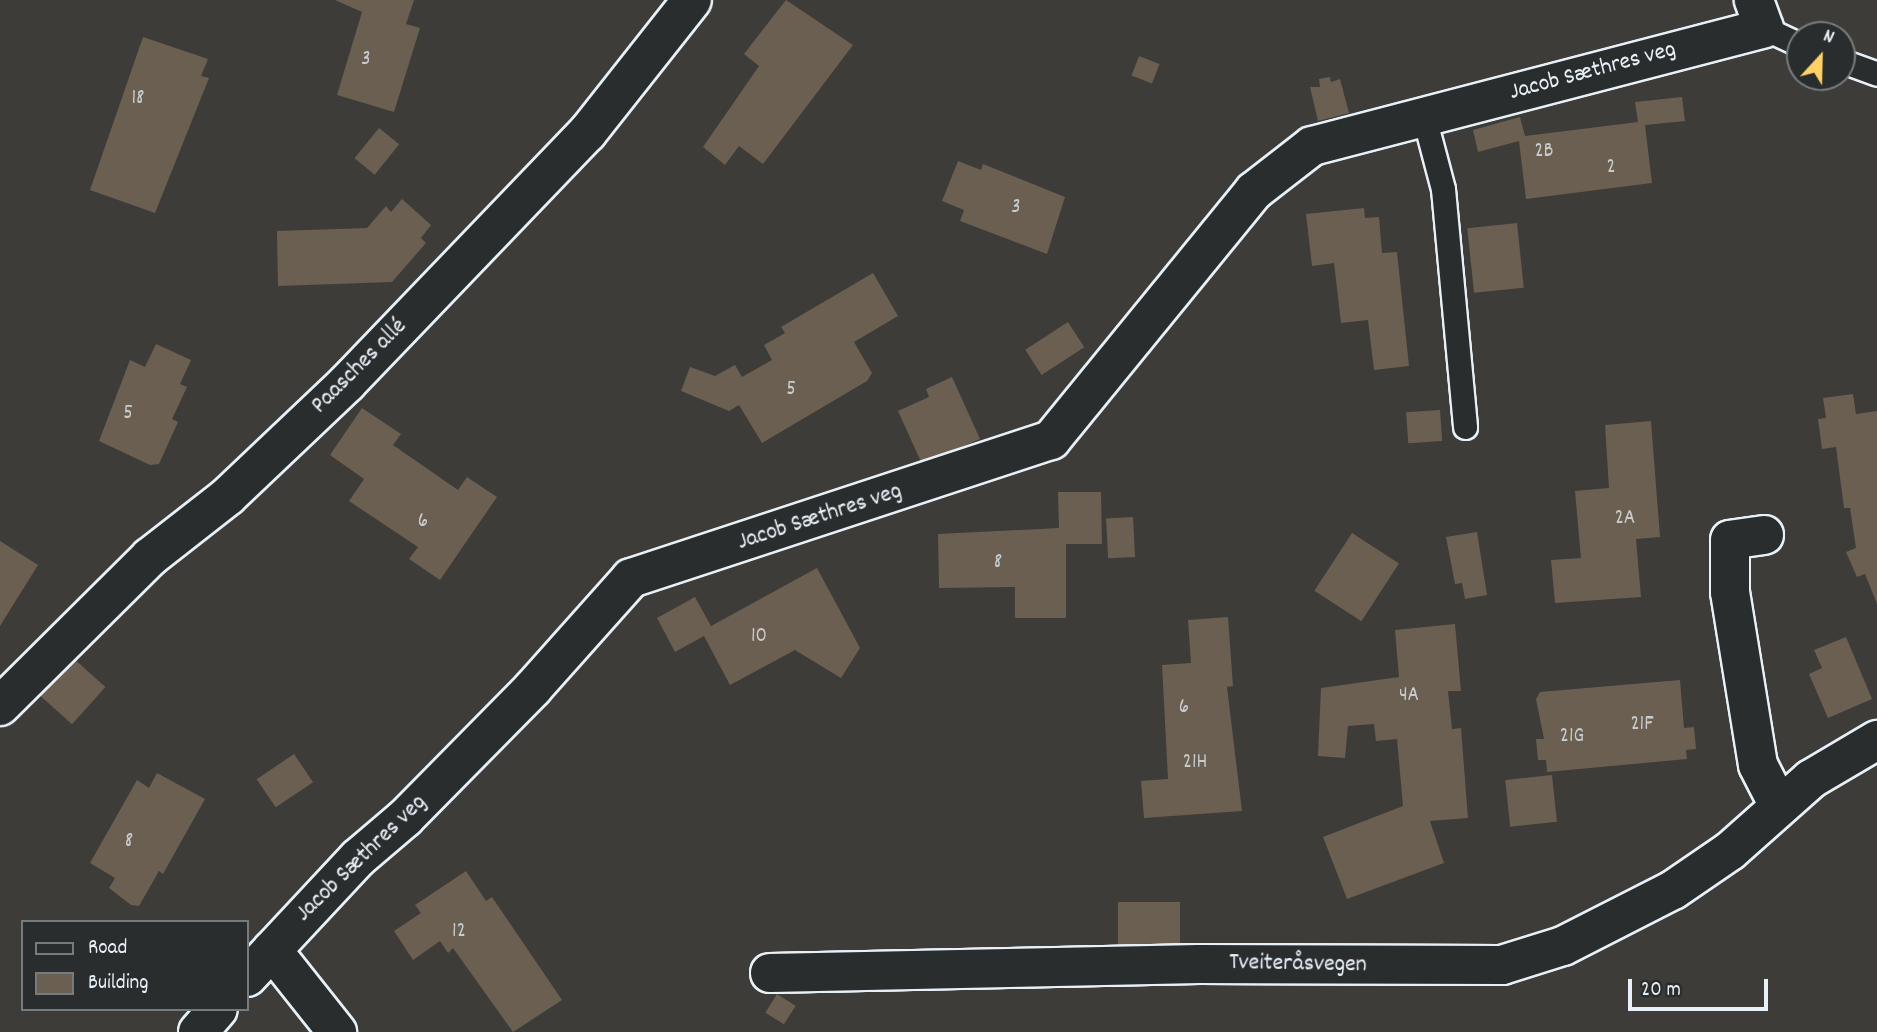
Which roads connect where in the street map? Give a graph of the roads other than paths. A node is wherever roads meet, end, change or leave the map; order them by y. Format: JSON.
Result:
{"nodes":[{"id":1,"x":692,"y":0,"type":"edge"},
{"id":2,"x":1759,"y":14,"type":"edge"},
{"id":3,"x":1786,"y":34,"type":"edge"},
{"id":4,"x":1856,"y":66,"type":"edge"},
{"id":5,"x":1877,"y":74,"type":"edge"},
{"id":6,"x":1423,"y":117,"type":"junction"},
{"id":7,"x":1465,"y":427,"type":"dead end"},
{"id":8,"x":1747,"y":537,"type":"dead end"},
{"id":9,"x":0,"y":706,"type":"edge"},
{"id":10,"x":1877,"y":740,"type":"edge"},
{"id":11,"x":1778,"y":804,"type":"junction"},
{"id":12,"x":272,"y":950,"type":"junction"},
{"id":13,"x":770,"y":973,"type":"dead end"},
{"id":14,"x":248,"y":976,"type":"edge"},
{"id":15,"x":216,"y":1011,"type":"edge"},
{"id":16,"x":198,"y":1032,"type":"edge"},
{"id":17,"x":337,"y":1032,"type":"edge"}],
"edges":[{"from":1,"to":9,"type":"street","name":"Paasches allé"},
{"from":2,"to":3,"type":"lane"},
{"from":2,"to":6,"type":"street","name":"Jacob Sæthres veg"},
{"from":4,"to":5,"type":"lane"},
{"from":6,"to":7,"type":"lane"},
{"from":6,"to":12,"type":"street","name":"Jacob Sæthres veg"},
{"from":8,"to":11,"type":"street"},
{"from":10,"to":11,"type":"street","name":"Tveiteråsvegen"},
{"from":11,"to":13,"type":"street","name":"Tveiteråsvegen"},
{"from":12,"to":14,"type":"street","name":"Jacob Sæthres veg"},
{"from":12,"to":17,"type":"street"},
{"from":15,"to":16,"type":"street"}]}
